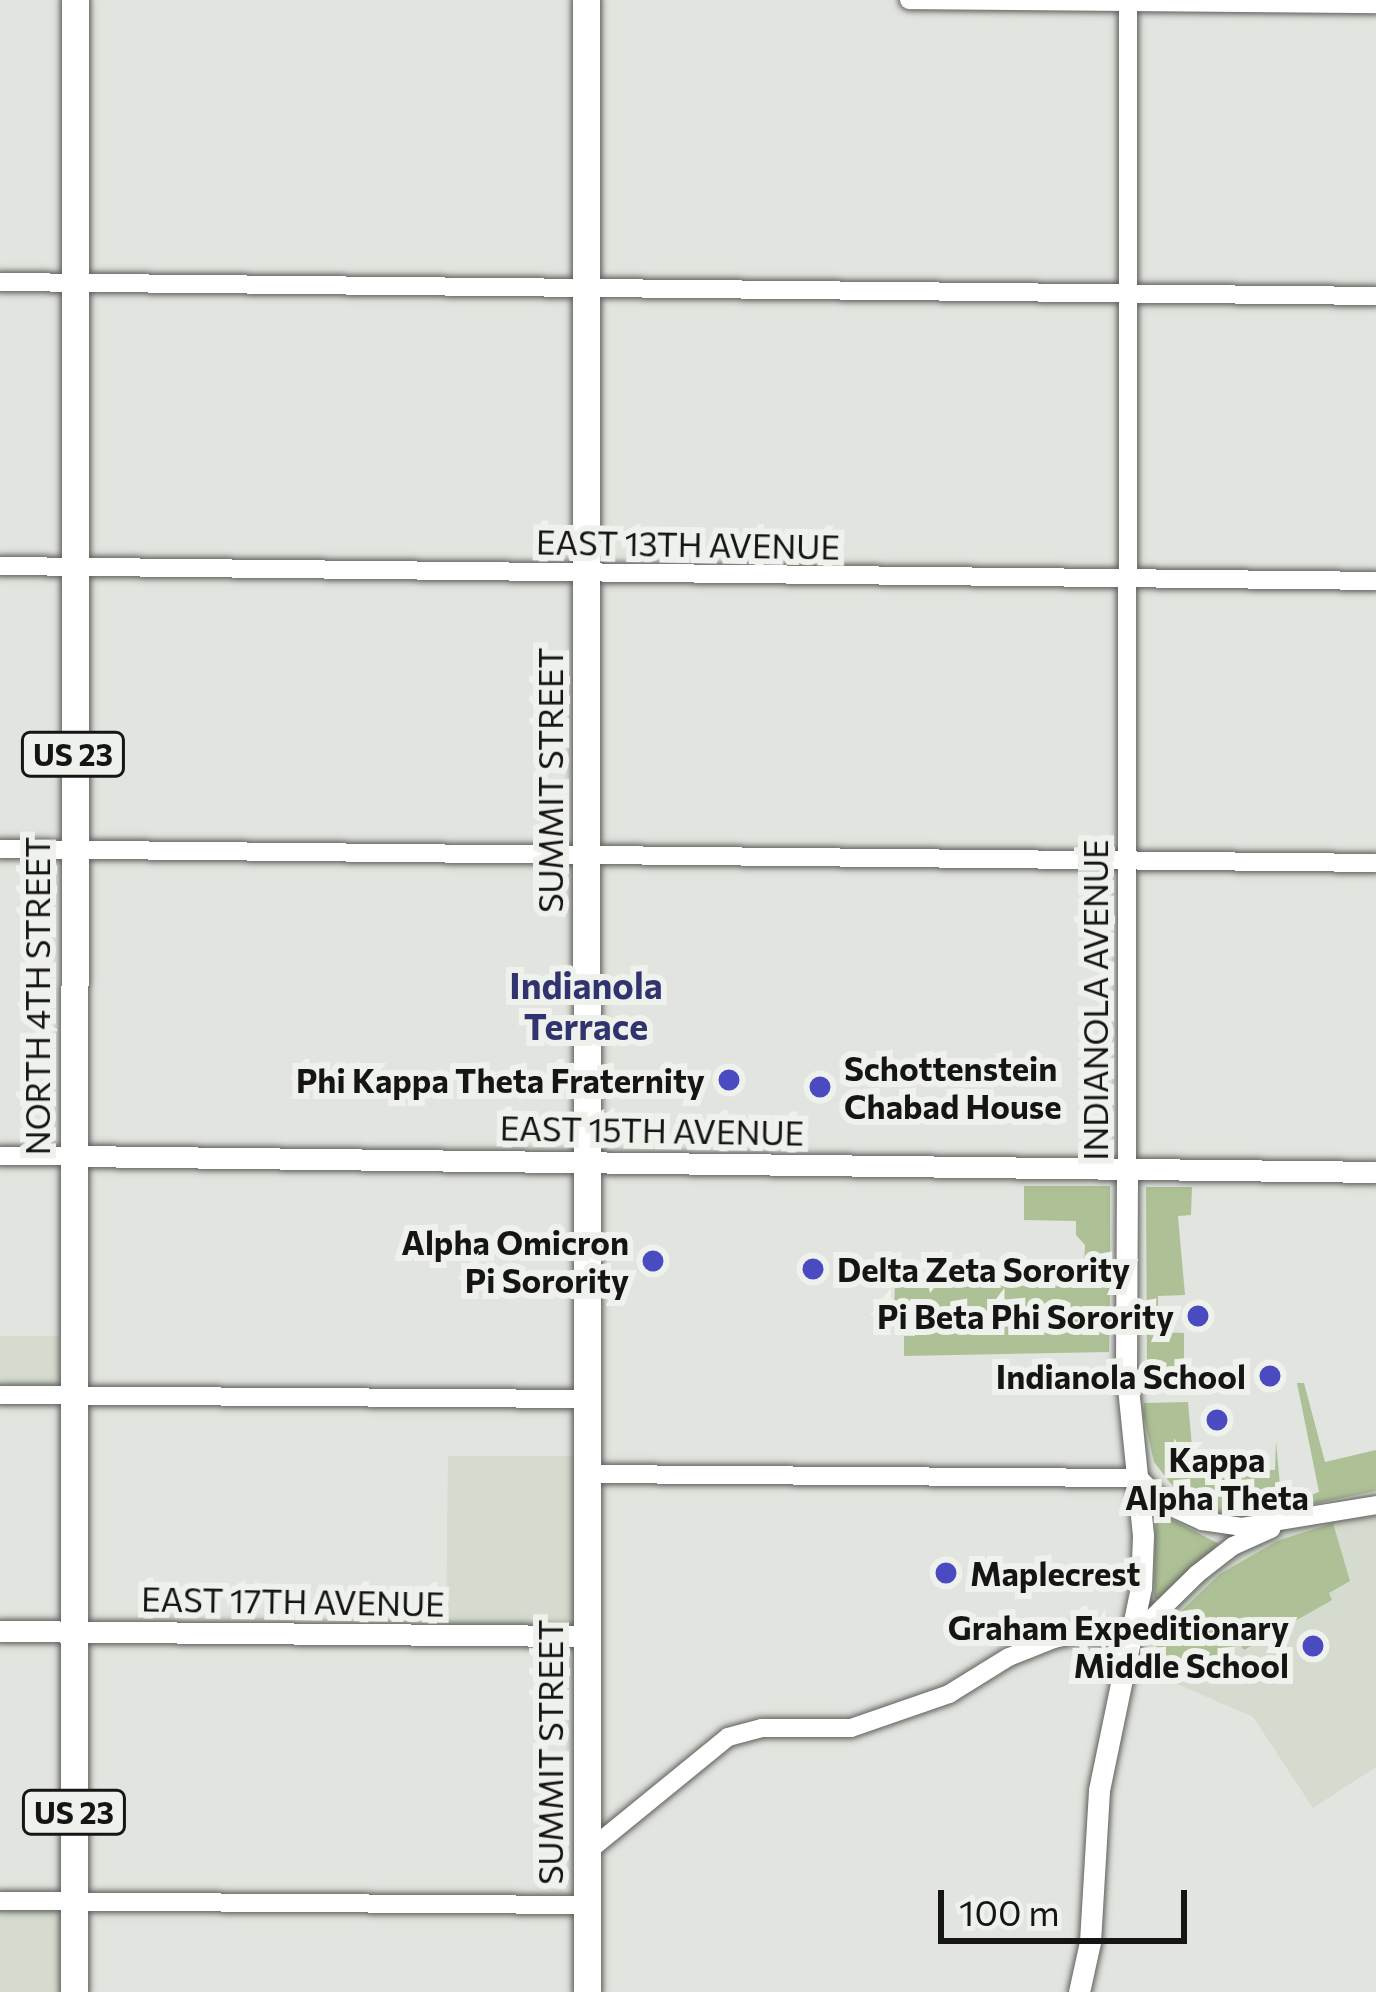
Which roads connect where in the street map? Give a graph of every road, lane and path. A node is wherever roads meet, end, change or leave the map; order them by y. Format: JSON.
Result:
{"nodes":[{"id":1,"x":74,"y":0,"type":"edge"},
{"id":2,"x":586,"y":0,"type":"edge"},
{"id":3,"x":909,"y":0,"type":"edge"},
{"id":4,"x":1128,"y":2,"type":"edge"},
{"id":5,"x":1376,"y":4,"type":"edge"},
{"id":6,"x":0,"y":281,"type":"edge"},
{"id":7,"x":74,"y":282,"type":"junction"},
{"id":8,"x":585,"y":287,"type":"junction"},
{"id":9,"x":1128,"y":293,"type":"junction"},
{"id":10,"x":1376,"y":296,"type":"edge"},
{"id":11,"x":0,"y":566,"type":"edge"},
{"id":12,"x":74,"y":567,"type":"junction"},
{"id":13,"x":587,"y":573,"type":"junction"},
{"id":14,"x":1127,"y":578,"type":"junction"},
{"id":15,"x":1376,"y":581,"type":"edge"},
{"id":16,"x":0,"y":848,"type":"edge"},
{"id":17,"x":73,"y":849,"type":"junction"},
{"id":18,"x":586,"y":855,"type":"junction"},
{"id":19,"x":1128,"y":860,"type":"junction"},
{"id":20,"x":1376,"y":862,"type":"edge"},
{"id":21,"x":0,"y":1156,"type":"edge"},
{"id":22,"x":74,"y":1156,"type":"junction"},
{"id":23,"x":585,"y":1162,"type":"junction"},
{"id":24,"x":1127,"y":1169,"type":"junction"},
{"id":25,"x":1376,"y":1172,"type":"edge"},
{"id":26,"x":0,"y":1395,"type":"edge"},
{"id":27,"x":74,"y":1396,"type":"junction"},
{"id":28,"x":587,"y":1400,"type":"junction"},
{"id":29,"x":587,"y":1474,"type":"junction"},
{"id":30,"x":1139,"y":1478,"type":"junction"},
{"id":31,"x":1376,"y":1505,"type":"edge"},
{"id":32,"x":1283,"y":1524,"type":"junction"},
{"id":33,"x":0,"y":1631,"type":"edge"},
{"id":34,"x":73,"y":1632,"type":"junction"},
{"id":35,"x":586,"y":1636,"type":"junction"},
{"id":36,"x":1133,"y":1637,"type":"junction"},
{"id":37,"x":586,"y":1852,"type":"junction"},
{"id":38,"x":0,"y":1901,"type":"edge"},
{"id":39,"x":74,"y":1902,"type":"junction"},
{"id":40,"x":586,"y":1905,"type":"junction"},
{"id":41,"x":74,"y":1992,"type":"edge"},
{"id":42,"x":587,"y":1992,"type":"edge"},
{"id":43,"x":1079,"y":1992,"type":"edge"}],
"edges":[{"from":1,"to":7,"type":"main road","name":"NORTH 4TH STREET","number":"US 23"},
{"from":2,"to":8,"type":"main road","name":"SUMMIT STREET"},
{"from":3,"to":4,"type":"street"},
{"from":4,"to":5,"type":"street"},
{"from":4,"to":9,"type":"street","name":"INDIANOLA AVENUE"},
{"from":6,"to":7,"type":"street"},
{"from":7,"to":8,"type":"street"},
{"from":7,"to":12,"type":"main road","name":"NORTH 4TH STREET","number":"US 23"},
{"from":8,"to":9,"type":"street"},
{"from":8,"to":13,"type":"main road","name":"SUMMIT STREET"},
{"from":9,"to":10,"type":"street"},
{"from":9,"to":14,"type":"street","name":"INDIANOLA AVENUE"},
{"from":11,"to":12,"type":"street","name":"EAST 13TH AVENUE"},
{"from":12,"to":13,"type":"street","name":"EAST 13TH AVENUE"},
{"from":12,"to":17,"type":"main road","name":"NORTH 4TH STREET","number":"US 23"},
{"from":13,"to":14,"type":"street","name":"EAST 13TH AVENUE"},
{"from":13,"to":18,"type":"main road","name":"SUMMIT STREET"},
{"from":14,"to":15,"type":"street","name":"EAST 13TH AVENUE"},
{"from":14,"to":19,"type":"street","name":"INDIANOLA AVENUE"},
{"from":16,"to":17,"type":"street"},
{"from":17,"to":18,"type":"street"},
{"from":17,"to":22,"type":"main road","name":"NORTH 4TH STREET","number":"US 23"},
{"from":18,"to":19,"type":"street"},
{"from":18,"to":23,"type":"main road","name":"SUMMIT STREET"},
{"from":19,"to":20,"type":"street"},
{"from":19,"to":24,"type":"street","name":"INDIANOLA AVENUE"},
{"from":21,"to":22,"type":"street","name":"EAST 15TH AVENUE"},
{"from":22,"to":23,"type":"street","name":"EAST 15TH AVENUE"},
{"from":22,"to":27,"type":"main road","name":"NORTH 4TH STREET","number":"US 23"},
{"from":23,"to":24,"type":"street","name":"EAST 15TH AVENUE"},
{"from":23,"to":28,"type":"main road","name":"SUMMIT STREET"},
{"from":24,"to":25,"type":"street","name":"EAST 15TH AVENUE"},
{"from":24,"to":30,"type":"street","name":"INDIANOLA AVENUE"},
{"from":26,"to":27,"type":"street"},
{"from":27,"to":28,"type":"street"},
{"from":27,"to":34,"type":"main road","name":"NORTH 4TH STREET","number":"US 23"},
{"from":28,"to":29,"type":"main road","name":"SUMMIT STREET"},
{"from":29,"to":30,"type":"street"},
{"from":29,"to":35,"type":"main road","name":"SUMMIT STREET"},
{"from":30,"to":32,"type":"street"},
{"from":30,"to":36,"type":"street","name":"INDIANOLA AVENUE"},
{"from":31,"to":32,"type":"street"},
{"from":32,"to":36,"type":"street"},
{"from":33,"to":34,"type":"street","name":"EAST 17TH AVENUE"},
{"from":34,"to":35,"type":"street","name":"EAST 17TH AVENUE"},
{"from":34,"to":39,"type":"main road","name":"NORTH 4TH STREET","number":"US 23"},
{"from":35,"to":37,"type":"main road","name":"SUMMIT STREET"},
{"from":36,"to":37,"type":"street"},
{"from":36,"to":43,"type":"street","name":"INDIANOLA AVENUE"},
{"from":37,"to":40,"type":"main road","name":"SUMMIT STREET"},
{"from":38,"to":39,"type":"street"},
{"from":39,"to":40,"type":"street"},
{"from":39,"to":41,"type":"main road","name":"NORTH 4TH STREET","number":"US 23"},
{"from":40,"to":42,"type":"main road","name":"SUMMIT STREET"}]}
